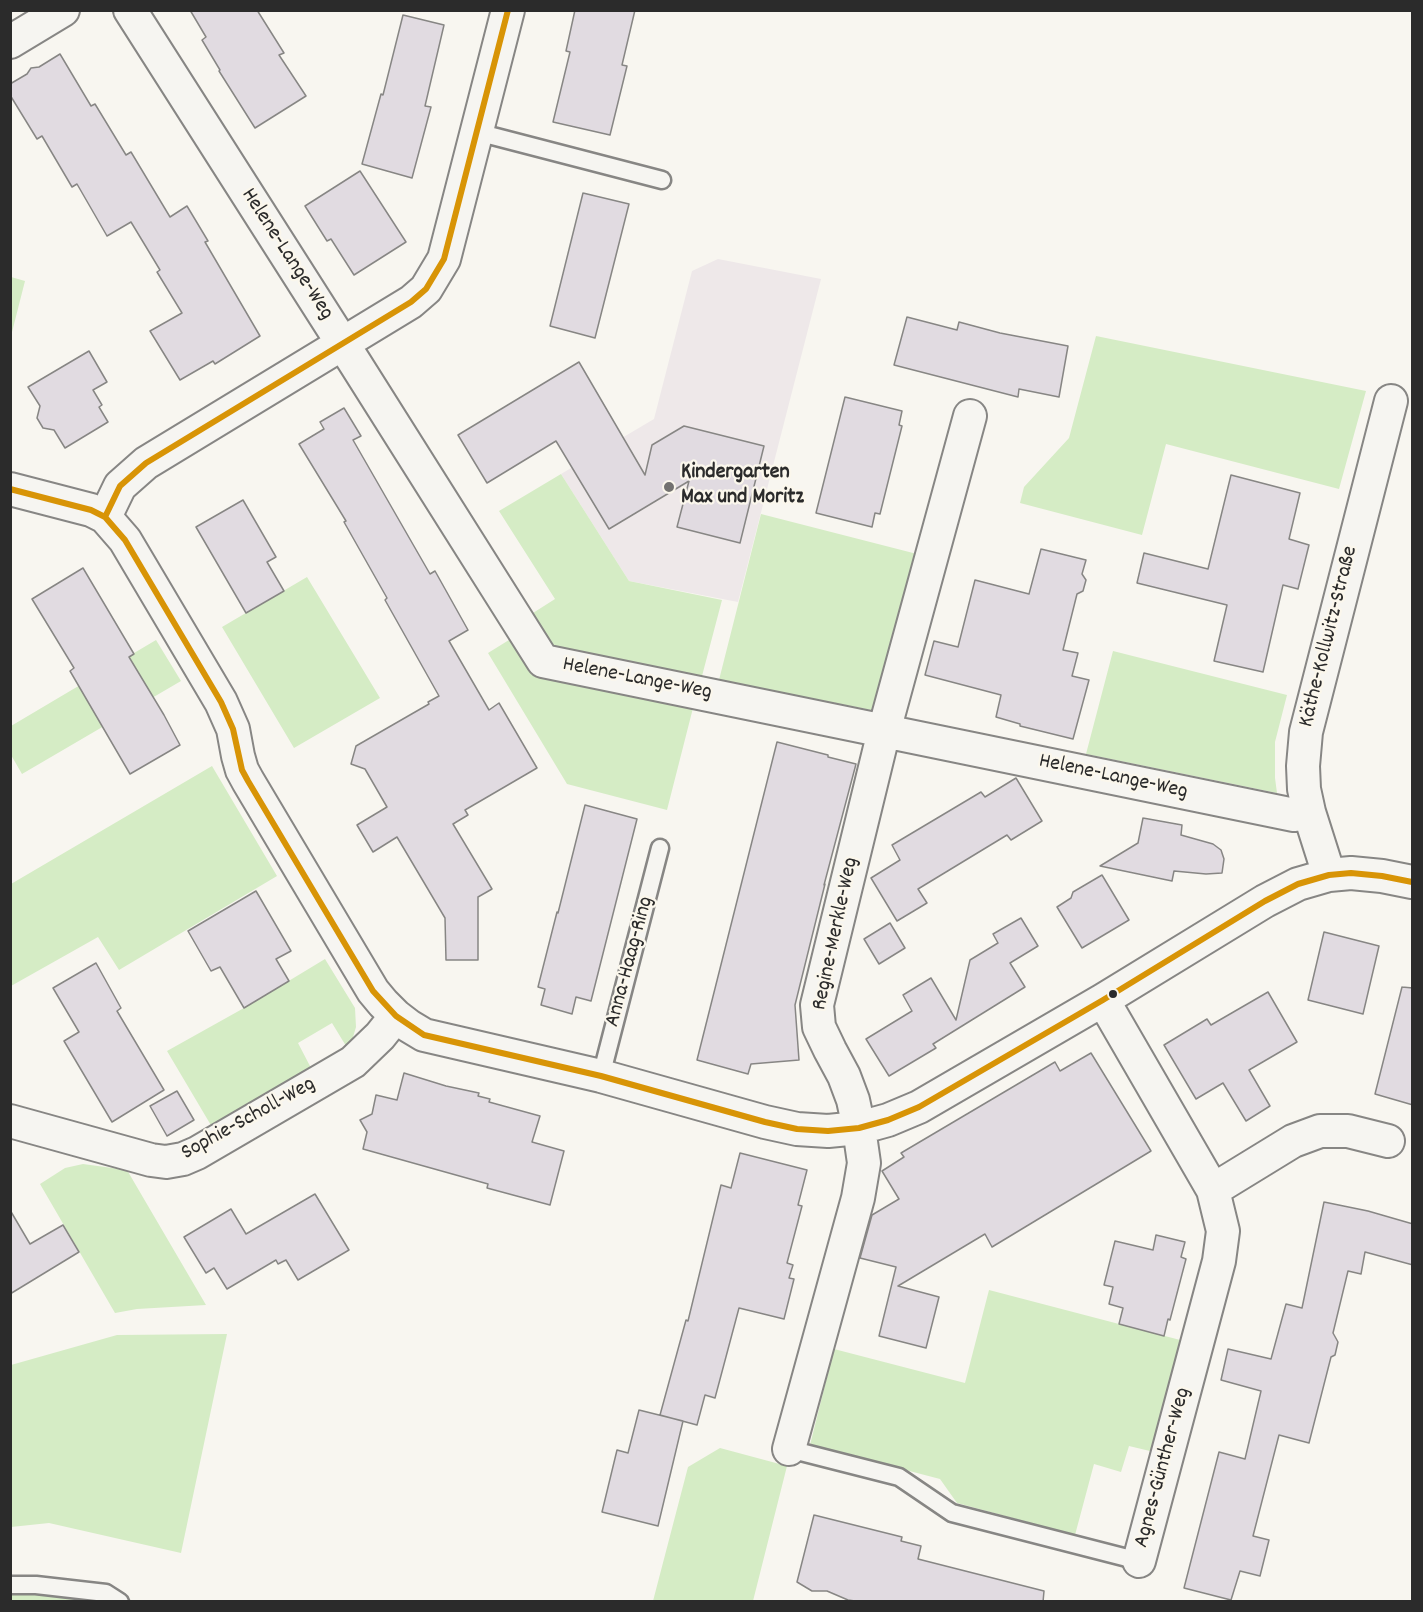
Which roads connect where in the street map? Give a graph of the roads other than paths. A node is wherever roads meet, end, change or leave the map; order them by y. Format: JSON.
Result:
{"nodes":[{"id":1,"x":63,"y":10,"type":"edge"},
{"id":2,"x":130,"y":10,"type":"edge"},
{"id":3,"x":508,"y":10,"type":"edge"},
{"id":4,"x":10,"y":42,"type":"edge"},
{"id":5,"x":477,"y":132,"type":"junction"},
{"id":6,"x":662,"y":180,"type":"dead end"},
{"id":7,"x":342,"y":343,"type":"junction"},
{"id":8,"x":1390,"y":401,"type":"dead end"},
{"id":9,"x":970,"y":416,"type":"dead end"},
{"id":10,"x":10,"y":489,"type":"edge"},
{"id":11,"x":105,"y":517,"type":"junction"},
{"id":12,"x":884,"y":730,"type":"junction"},
{"id":13,"x":1309,"y":812,"type":"junction"},
{"id":14,"x":660,"y":848,"type":"dead end"},
{"id":15,"x":1329,"y":875,"type":"junction"},
{"id":16,"x":1413,"y":882,"type":"edge"},
{"id":17,"x":1103,"y":1000,"type":"junction"},
{"id":18,"x":396,"y":1016,"type":"junction"},
{"id":19,"x":601,"y":1076,"type":"junction"},
{"id":20,"x":10,"y":1121,"type":"edge"},
{"id":21,"x":859,"y":1128,"type":"junction"},
{"id":22,"x":1388,"y":1141,"type":"dead end"},
{"id":23,"x":1213,"y":1190,"type":"junction"},
{"id":24,"x":789,"y":1449,"type":"joint"},
{"id":25,"x":1139,"y":1561,"type":"joint"},
{"id":26,"x":10,"y":1586,"type":"edge"},
{"id":27,"x":120,"y":1602,"type":"edge"}],
"edges":[{"from":1,"to":4,"type":"street"},
{"from":2,"to":7,"type":"street","name":"Helene-Lange-Weg"},
{"from":3,"to":5,"type":"street"},
{"from":5,"to":6,"type":"lane"},
{"from":5,"to":7,"type":"street"},
{"from":7,"to":11,"type":"street"},
{"from":7,"to":12,"type":"street","name":"Helene-Lange-Weg"},
{"from":8,"to":13,"type":"street","name":"Käthe-Kollwitz-Straße"},
{"from":9,"to":12,"type":"street","name":"Regine-Merkle-Weg"},
{"from":10,"to":11,"type":"street"},
{"from":11,"to":18,"type":"street"},
{"from":12,"to":13,"type":"street","name":"Helene-Lange-Weg"},
{"from":12,"to":21,"type":"street","name":"Regine-Merkle-Weg"},
{"from":13,"to":15,"type":"street","name":"Käthe-Kollwitz-Straße"},
{"from":14,"to":19,"type":"lane","name":"Anna-Haag-Ring"},
{"from":15,"to":16,"type":"street"},
{"from":15,"to":17,"type":"street"},
{"from":17,"to":21,"type":"street"},
{"from":17,"to":23,"type":"street","name":"Agnes-Günther-Weg"},
{"from":18,"to":19,"type":"street"},
{"from":18,"to":20,"type":"street","name":"Sophie-Scholl-Weg"},
{"from":19,"to":21,"type":"street"},
{"from":21,"to":24,"type":"street","name":"Regine-Merkle-Weg"},
{"from":22,"to":23,"type":"street"},
{"from":23,"to":25,"type":"street","name":"Agnes-Günther-Weg"},
{"from":24,"to":25,"type":"lane","name":"Agnes-Günther-Weg"},
{"from":26,"to":27,"type":"lane"}]}
